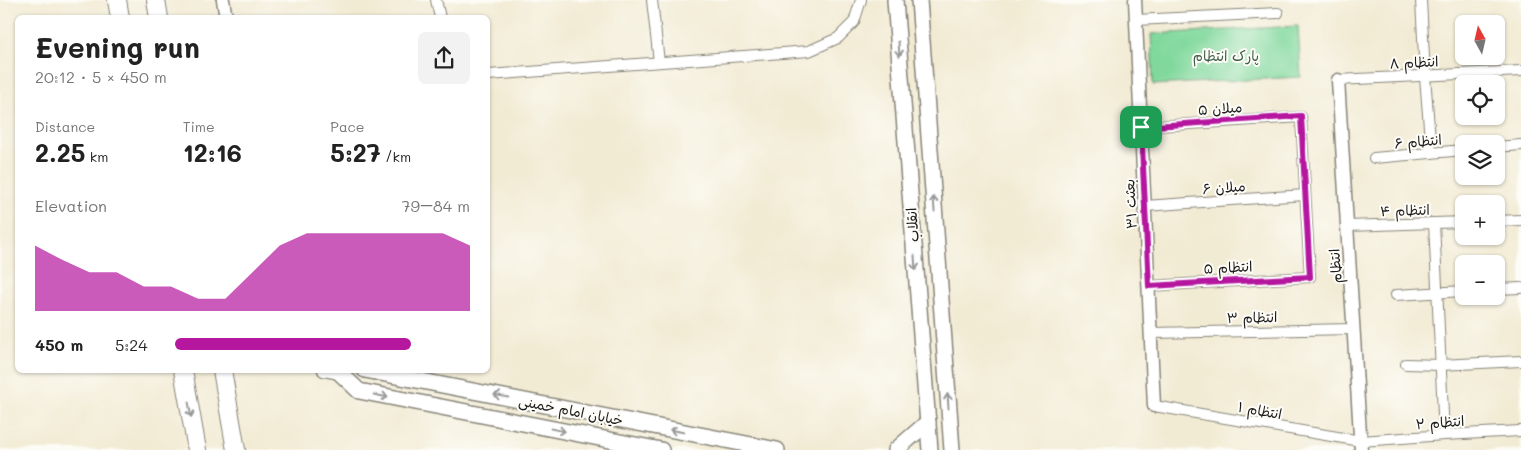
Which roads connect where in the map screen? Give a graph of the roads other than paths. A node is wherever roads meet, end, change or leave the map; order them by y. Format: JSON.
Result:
{"nodes":[{"id":1,"x":117,"y":0,"type":"edge"},
{"id":2,"x":156,"y":0,"type":"edge"},
{"id":3,"x":224,"y":0,"type":"edge"},
{"id":4,"x":232,"y":0,"type":"edge"},
{"id":5,"x":436,"y":0,"type":"edge"},
{"id":6,"x":652,"y":0,"type":"edge"},
{"id":7,"x":861,"y":0,"type":"edge"},
{"id":8,"x":895,"y":0,"type":"edge"},
{"id":9,"x":919,"y":0,"type":"edge"},
{"id":10,"x":1135,"y":0,"type":"edge"},
{"id":11,"x":1421,"y":0,"type":"edge"},
{"id":12,"x":1278,"y":12,"type":"dead end"},
{"id":13,"x":120,"y":15,"type":"edge"},
{"id":14,"x":158,"y":15,"type":"edge"},
{"id":15,"x":226,"y":15,"type":"edge"},
{"id":16,"x":234,"y":15,"type":"edge"},
{"id":17,"x":439,"y":15,"type":"edge"},
{"id":18,"x":1136,"y":20,"type":"junction"},
{"id":19,"x":660,"y":62,"type":"junction"},
{"id":20,"x":1521,"y":72,"type":"edge"},
{"id":21,"x":490,"y":76,"type":"edge"},
{"id":22,"x":1425,"y":76,"type":"junction"},
{"id":23,"x":1338,"y":80,"type":"joint"},
{"id":24,"x":1141,"y":127,"type":"junction"},
{"id":25,"x":1521,"y":145,"type":"edge"},
{"id":26,"x":1505,"y":146,"type":"edge"},
{"id":27,"x":1455,"y":151,"type":"edge"},
{"id":28,"x":1431,"y":153,"type":"junction"},
{"id":29,"x":1374,"y":158,"type":"dead end"},
{"id":30,"x":1306,"y":195,"type":"junction"},
{"id":31,"x":1145,"y":206,"type":"junction"},
{"id":32,"x":1521,"y":220,"type":"edge"},
{"id":33,"x":1505,"y":221,"type":"edge"},
{"id":34,"x":1455,"y":222,"type":"edge"},
{"id":35,"x":1434,"y":223,"type":"junction"},
{"id":36,"x":1347,"y":226,"type":"junction"},
{"id":37,"x":1149,"y":286,"type":"junction"},
{"id":38,"x":1521,"y":288,"type":"edge"},
{"id":39,"x":1505,"y":289,"type":"edge"},
{"id":40,"x":1455,"y":291,"type":"edge"},
{"id":41,"x":1437,"y":292,"type":"junction"},
{"id":42,"x":1396,"y":295,"type":"dead end"},
{"id":43,"x":1354,"y":329,"type":"junction"},
{"id":44,"x":1151,"y":333,"type":"junction"},
{"id":45,"x":1521,"y":361,"type":"edge"},
{"id":46,"x":1406,"y":364,"type":"dead end"},
{"id":47,"x":1440,"y":364,"type":"junction"},
{"id":48,"x":184,"y":373,"type":"edge"},
{"id":49,"x":223,"y":373,"type":"edge"},
{"id":50,"x":340,"y":373,"type":"edge"},
{"id":51,"x":381,"y":373,"type":"edge"},
{"id":52,"x":1154,"y":406,"type":"joint"},
{"id":53,"x":928,"y":422,"type":"junction"},
{"id":54,"x":1521,"y":431,"type":"edge"},
{"id":55,"x":1444,"y":434,"type":"junction"},
{"id":56,"x":952,"y":446,"type":"edge"},
{"id":57,"x":1361,"y":446,"type":"edge"},
{"id":58,"x":930,"y":447,"type":"edge"},
{"id":59,"x":197,"y":450,"type":"edge"},
{"id":60,"x":236,"y":450,"type":"edge"},
{"id":61,"x":661,"y":450,"type":"edge"},
{"id":62,"x":777,"y":450,"type":"edge"},
{"id":63,"x":896,"y":450,"type":"edge"}],
"edges":[{"from":1,"to":13,"type":"highway"},
{"from":2,"to":14,"type":"highway"},
{"from":3,"to":15,"type":"street"},
{"from":4,"to":16,"type":"street"},
{"from":5,"to":17,"type":"street"},
{"from":6,"to":19,"type":"street"},
{"from":7,"to":19,"type":"street"},
{"from":8,"to":53,"type":"main road","name":"انقلاب","one_way":true},
{"from":56,"to":9,"type":"main road","name":"انقلاب","one_way":true},
{"from":10,"to":18,"type":"street","name":"بعثت ۳۱"},
{"from":11,"to":22,"type":"street"},
{"from":12,"to":18,"type":"street"},
{"from":18,"to":24,"type":"street","name":"بعثت ۳۱"},
{"from":19,"to":21,"type":"street"},
{"from":20,"to":22,"type":"street","name":"انتظام ۸"},
{"from":22,"to":23,"type":"street","name":"انتظام ۸"},
{"from":22,"to":28,"type":"street"},
{"from":23,"to":36,"type":"street","name":"انتظام"},
{"from":24,"to":30,"type":"street","name":"میلان ۵"},
{"from":24,"to":31,"type":"street","name":"بعثت ۳۱"},
{"from":25,"to":26,"type":"street"},
{"from":27,"to":28,"type":"street","name":"انتظام ۶"},
{"from":28,"to":29,"type":"street","name":"انتظام ۶"},
{"from":30,"to":31,"type":"street","name":"میلان ۶"},
{"from":30,"to":37,"type":"street","name":"انتظام ۵"},
{"from":31,"to":37,"type":"street","name":"بعثت ۳۱"},
{"from":32,"to":33,"type":"street"},
{"from":34,"to":35,"type":"street","name":"انتظام ۴"},
{"from":35,"to":36,"type":"street","name":"انتظام ۴"},
{"from":35,"to":41,"type":"street"},
{"from":36,"to":43,"type":"street","name":"انتظام"},
{"from":37,"to":44,"type":"street","name":"بعثت ۳۱"},
{"from":38,"to":39,"type":"street"},
{"from":40,"to":41,"type":"street"},
{"from":41,"to":42,"type":"street"},
{"from":41,"to":47,"type":"street"},
{"from":43,"to":44,"type":"street","name":"انتظام ۳"},
{"from":43,"to":57,"type":"street","name":"انتظام"},
{"from":44,"to":52,"type":"street","name":"بعثت ۳۱"},
{"from":45,"to":47,"type":"street"},
{"from":46,"to":47,"type":"street"},
{"from":47,"to":55,"type":"street"},
{"from":48,"to":59,"type":"highway","one_way":true},
{"from":49,"to":60,"type":"highway"},
{"from":50,"to":61,"type":"main road","name":"خیابان امام خمینی","one_way":true},
{"from":62,"to":51,"type":"main road","name":"خیابان امام خمینی","one_way":true},
{"from":52,"to":57,"type":"street","name":"انتظام ۱"},
{"from":53,"to":58,"type":"main road","name":"انقلاب"},
{"from":53,"to":63,"type":"main road"},
{"from":54,"to":55,"type":"street","name":"انتظام ۲"},
{"from":55,"to":57,"type":"street","name":"انتظام ۲"},
{"from":56,"to":58,"type":"main road"}]}
